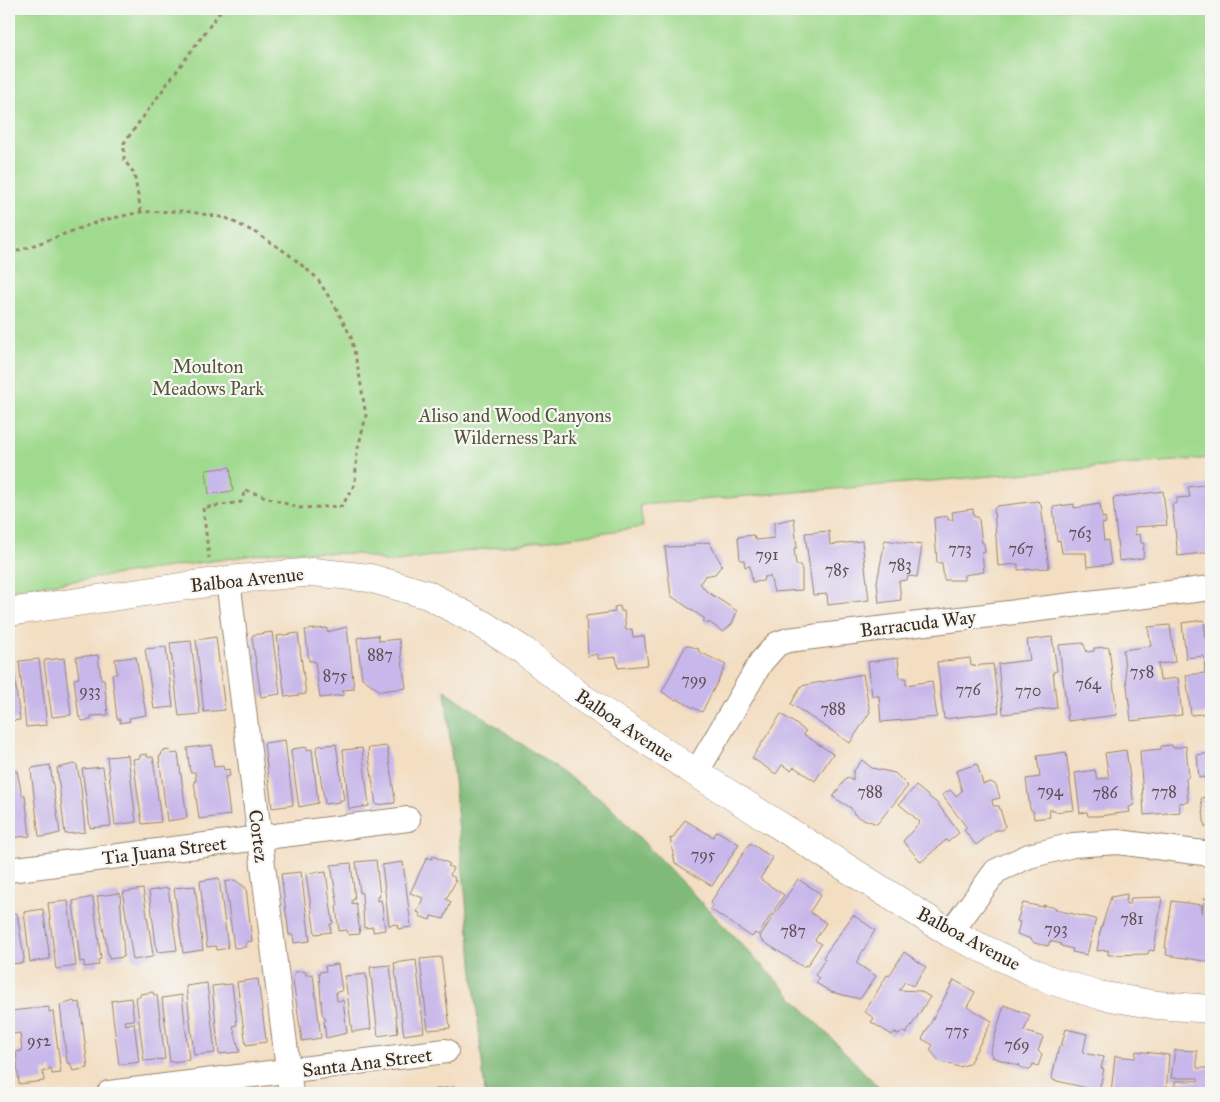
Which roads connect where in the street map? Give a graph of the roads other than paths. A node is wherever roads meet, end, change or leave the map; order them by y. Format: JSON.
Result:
{"nodes":[{"id":1,"x":220,"y":581,"type":"junction"},
{"id":2,"x":1211,"y":588,"type":"edge"},
{"id":3,"x":9,"y":612,"type":"edge"},
{"id":4,"x":696,"y":773,"type":"junction"},
{"id":5,"x":408,"y":819,"type":"dead end"},
{"id":6,"x":258,"y":837,"type":"junction"},
{"id":7,"x":1211,"y":854,"type":"edge"},
{"id":8,"x":9,"y":870,"type":"edge"},
{"id":9,"x":950,"y":933,"type":"junction"},
{"id":10,"x":1211,"y":1009,"type":"edge"},
{"id":11,"x":446,"y":1051,"type":"dead end"},
{"id":12,"x":289,"y":1083,"type":"edge"},
{"id":13,"x":109,"y":1093,"type":"edge"}],
"edges":[{"from":1,"to":3,"type":"street","name":"Balboa Avenue"},
{"from":1,"to":4,"type":"street","name":"Balboa Avenue"},
{"from":1,"to":6,"type":"street","name":"Cortez"},
{"from":2,"to":4,"type":"street","name":"Barracuda Way"},
{"from":4,"to":9,"type":"street","name":"Balboa Avenue"},
{"from":5,"to":6,"type":"street","name":"Tia Juana Street"},
{"from":6,"to":8,"type":"street","name":"Tia Juana Street"},
{"from":6,"to":12,"type":"street","name":"Cortez"},
{"from":7,"to":9,"type":"street"},
{"from":9,"to":10,"type":"street","name":"Balboa Avenue"},
{"from":11,"to":12,"type":"street","name":"Santa Ana Street"},
{"from":12,"to":13,"type":"street","name":"Santa Ana Street"}]}
